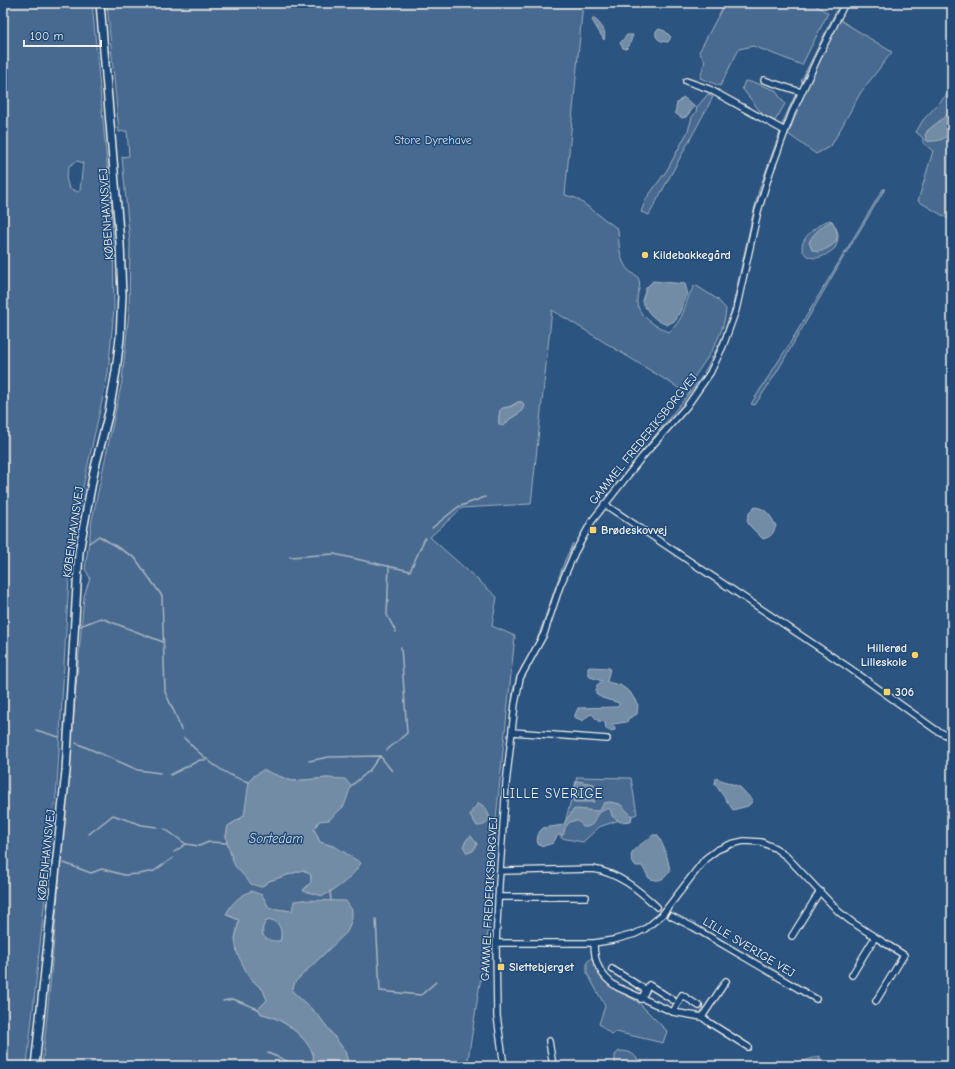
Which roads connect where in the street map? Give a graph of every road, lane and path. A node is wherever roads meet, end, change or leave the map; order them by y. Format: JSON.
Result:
{"nodes":[{"id":1,"x":100,"y":3,"type":"edge"},
{"id":2,"x":845,"y":3,"type":"edge"},
{"id":3,"x":764,"y":80,"type":"dead end"},
{"id":4,"x":686,"y":81,"type":"dead end"},
{"id":5,"x":801,"y":92,"type":"junction"},
{"id":6,"x":785,"y":131,"type":"junction"},
{"id":7,"x":604,"y":504,"type":"junction"},
{"id":8,"x":512,"y":732,"type":"junction"},
{"id":9,"x":951,"y":738,"type":"edge"},
{"id":10,"x":608,"y":740,"type":"dead end"},
{"id":11,"x":952,"y":743,"type":"edge"},
{"id":12,"x":500,"y":871,"type":"junction"},
{"id":13,"x":820,"y":891,"type":"junction"},
{"id":14,"x":498,"y":897,"type":"junction"},
{"id":15,"x":586,"y":897,"type":"dead end"},
{"id":16,"x":657,"y":906,"type":"tunnel mouth"},
{"id":17,"x":671,"y":916,"type":"tunnel mouth"},
{"id":18,"x":792,"y":936,"type":"dead end"},
{"id":19,"x":875,"y":937,"type":"junction"},
{"id":20,"x":496,"y":943,"type":"junction"},
{"id":21,"x":594,"y":943,"type":"junction"},
{"id":22,"x":612,"y":969,"type":"dead end"},
{"id":23,"x":852,"y":975,"type":"dead end"},
{"id":24,"x":726,"y":981,"type":"dead end"},
{"id":25,"x":646,"y":990,"type":"junction"},
{"id":26,"x":642,"y":999,"type":"junction"},
{"id":27,"x":816,"y":999,"type":"dead end"},
{"id":28,"x":673,"y":1000,"type":"dead end"},
{"id":29,"x":876,"y":1001,"type":"dead end"},
{"id":30,"x":699,"y":1006,"type":"dead end"},
{"id":31,"x":673,"y":1012,"type":"junction"},
{"id":32,"x":702,"y":1017,"type":"junction"},
{"id":33,"x":549,"y":1041,"type":"dead end"},
{"id":34,"x":748,"y":1047,"type":"dead end"},
{"id":35,"x":35,"y":1066,"type":"edge"},
{"id":36,"x":504,"y":1066,"type":"edge"},
{"id":37,"x":553,"y":1066,"type":"edge"}],
"edges":[{"from":1,"to":35,"type":"main road","name":"KØBENHAVNSVEJ"},
{"from":2,"to":5,"type":"street","name":"GAMMEL FREDERIKSBORGVEJ"},
{"from":3,"to":5,"type":"street"},
{"from":4,"to":6,"type":"street"},
{"from":5,"to":6,"type":"street","name":"GAMMEL FREDERIKSBORGVEJ"},
{"from":6,"to":7,"type":"street","name":"GAMMEL FREDERIKSBORGVEJ"},
{"from":7,"to":8,"type":"street","name":"GAMMEL FREDERIKSBORGVEJ"},
{"from":7,"to":9,"type":"street"},
{"from":8,"to":10,"type":"street"},
{"from":8,"to":12,"type":"street","name":"GAMMEL FREDERIKSBORGVEJ"},
{"from":9,"to":11,"type":"street"},
{"from":12,"to":14,"type":"street","name":"GAMMEL FREDERIKSBORGVEJ"},
{"from":12,"to":16,"type":"street"},
{"from":13,"to":18,"type":"street"},
{"from":13,"to":19,"type":"street"},
{"from":13,"to":21,"type":"street"},
{"from":14,"to":15,"type":"street"},
{"from":14,"to":20,"type":"street","name":"GAMMEL FREDERIKSBORGVEJ"},
{"from":17,"to":27,"type":"street","name":"LILLE SVERIGE VEJ"},
{"from":19,"to":23,"type":"street"},
{"from":19,"to":29,"type":"street"},
{"from":20,"to":21,"type":"street"},
{"from":20,"to":36,"type":"street","name":"GAMMEL FREDERIKSBORGVEJ"},
{"from":21,"to":26,"type":"street"},
{"from":22,"to":25,"type":"street"},
{"from":24,"to":32,"type":"street"},
{"from":25,"to":26,"type":"street"},
{"from":25,"to":28,"type":"street"},
{"from":26,"to":31,"type":"street"},
{"from":30,"to":31,"type":"street"},
{"from":31,"to":32,"type":"street"},
{"from":32,"to":34,"type":"street"},
{"from":33,"to":37,"type":"street"}]}
